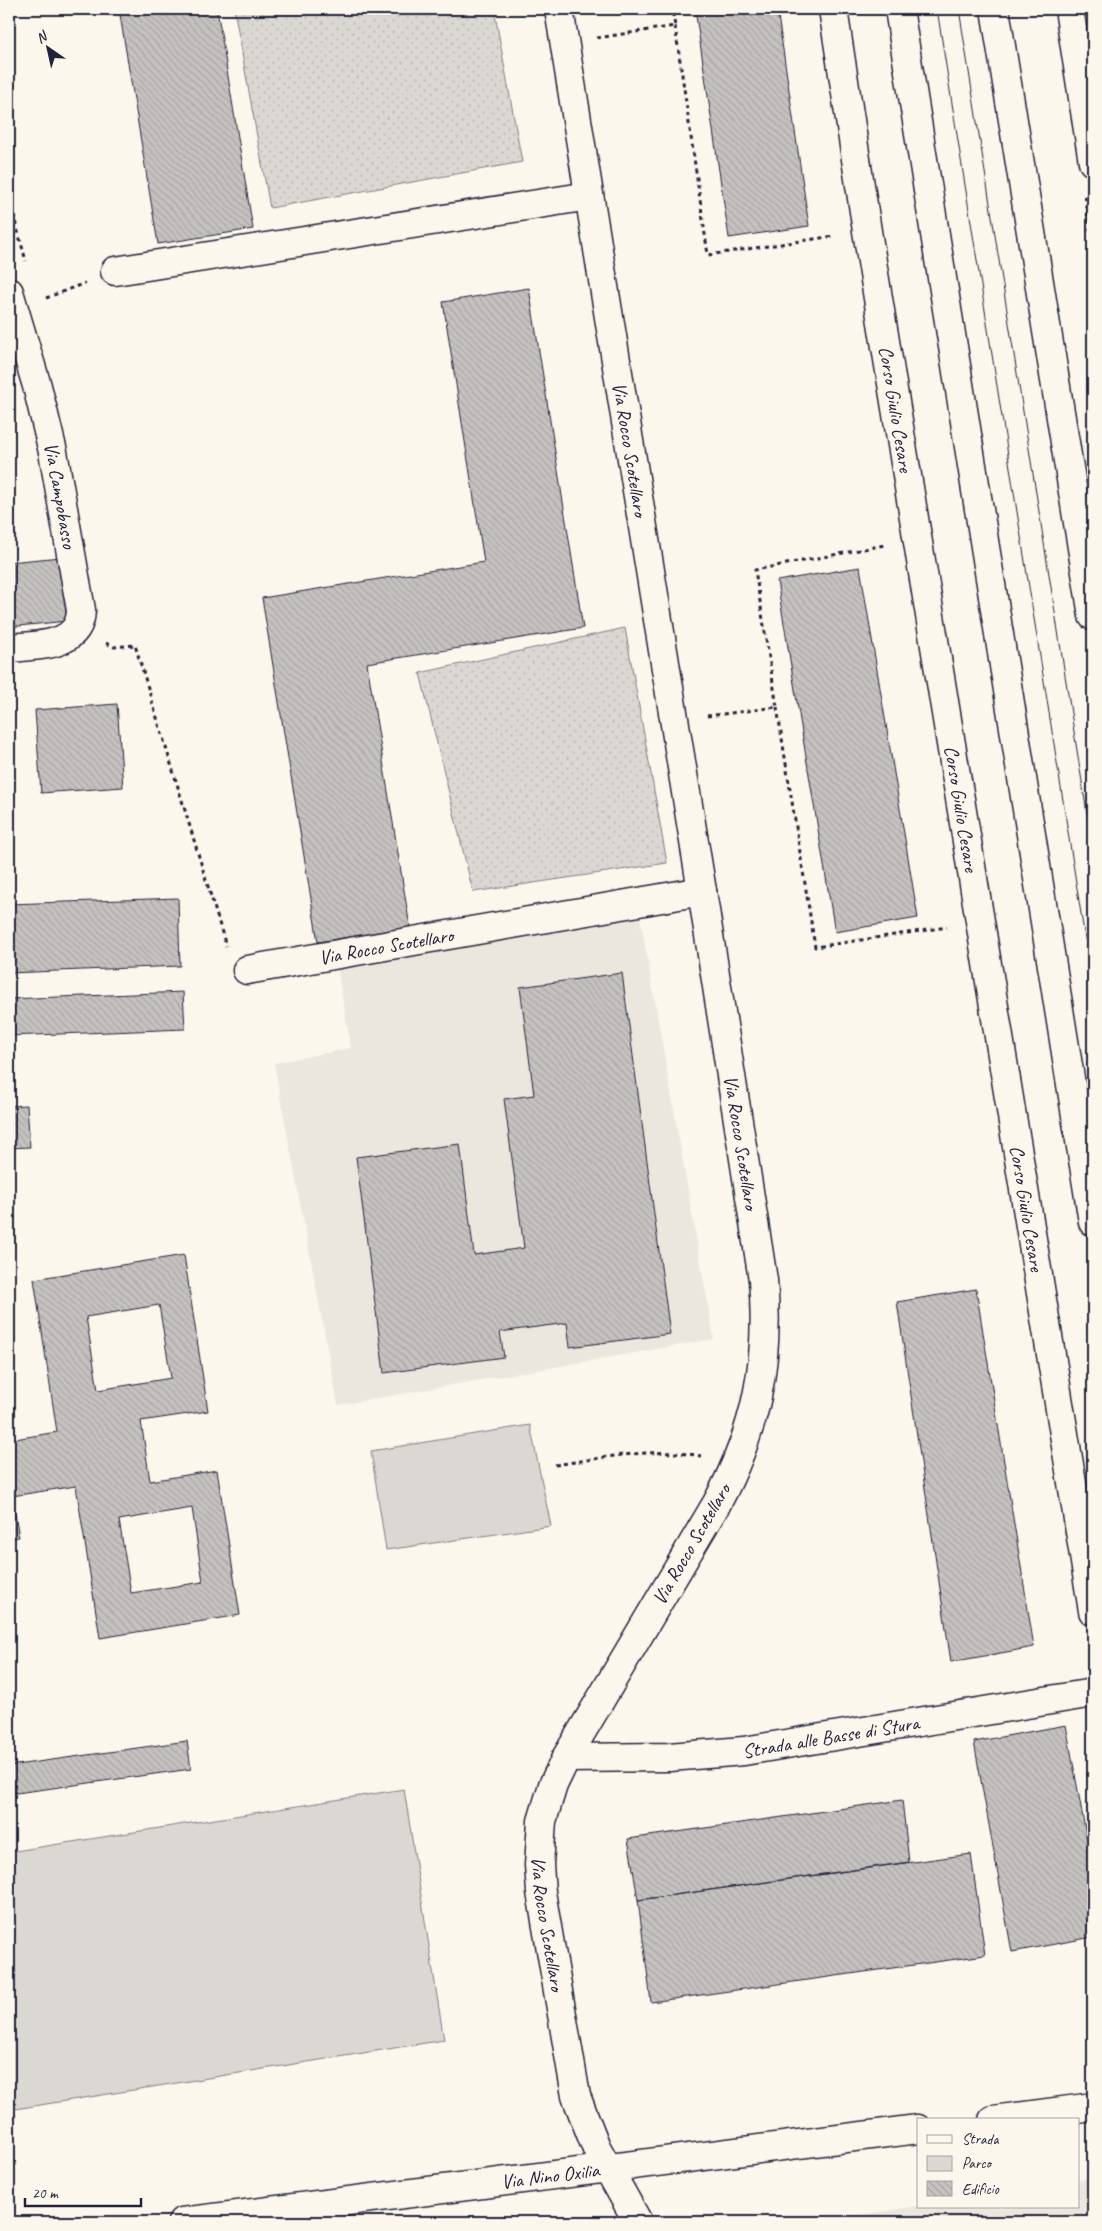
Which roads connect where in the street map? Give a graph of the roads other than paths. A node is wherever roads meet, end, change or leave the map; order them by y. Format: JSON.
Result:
{"nodes":[{"id":1,"x":559,"y":9,"type":"edge"},
{"id":2,"x":833,"y":9,"type":"edge"},
{"id":3,"x":899,"y":9,"type":"edge"},
{"id":4,"x":996,"y":9,"type":"edge"},
{"id":5,"x":1069,"y":9,"type":"edge"},
{"id":6,"x":1093,"y":162,"type":"edge"},
{"id":7,"x":589,"y":196,"type":"junction"},
{"id":8,"x":115,"y":271,"type":"road end"},
{"id":9,"x":9,"y":292,"type":"edge"},
{"id":10,"x":1093,"y":616,"type":"edge"},
{"id":11,"x":9,"y":648,"type":"edge"},
{"id":12,"x":702,"y":891,"type":"junction"},
{"id":13,"x":247,"y":970,"type":"road end"},
{"id":14,"x":1093,"y":1222,"type":"edge"},
{"id":15,"x":1093,"y":1610,"type":"edge"},
{"id":16,"x":1093,"y":1693,"type":"edge"},
{"id":17,"x":566,"y":1758,"type":"junction"},
{"id":18,"x":1093,"y":2107,"type":"edge"},
{"id":19,"x":1008,"y":2118,"type":"edge"},
{"id":20,"x":917,"y":2129,"type":"edge"},
{"id":21,"x":608,"y":2168,"type":"junction"},
{"id":22,"x":182,"y":2222,"type":"edge"},
{"id":23,"x":638,"y":2222,"type":"edge"}],
"edges":[{"from":1,"to":7,"type":"street","name":"Via Rocco Scotellaro"},
{"from":2,"to":15,"type":"street","name":"Corso Giulio Cesare"},
{"from":3,"to":14,"type":"street"},
{"from":4,"to":10,"type":"street"},
{"from":5,"to":6,"type":"street"},
{"from":7,"to":8,"type":"street"},
{"from":7,"to":12,"type":"street","name":"Via Rocco Scotellaro"},
{"from":9,"to":11,"type":"street","name":"Via Campobasso"},
{"from":12,"to":13,"type":"street","name":"Via Rocco Scotellaro"},
{"from":12,"to":17,"type":"street","name":"Via Rocco Scotellaro"},
{"from":16,"to":17,"type":"street","name":"Strada alle Basse di Stura"},
{"from":17,"to":21,"type":"street","name":"Via Rocco Scotellaro"},
{"from":18,"to":19,"type":"street"},
{"from":20,"to":21,"type":"street","name":"Via Nino Oxilia"},
{"from":21,"to":22,"type":"street","name":"Via Nino Oxilia"},
{"from":21,"to":23,"type":"street","name":"Via Rocco Scotellaro"}]}
